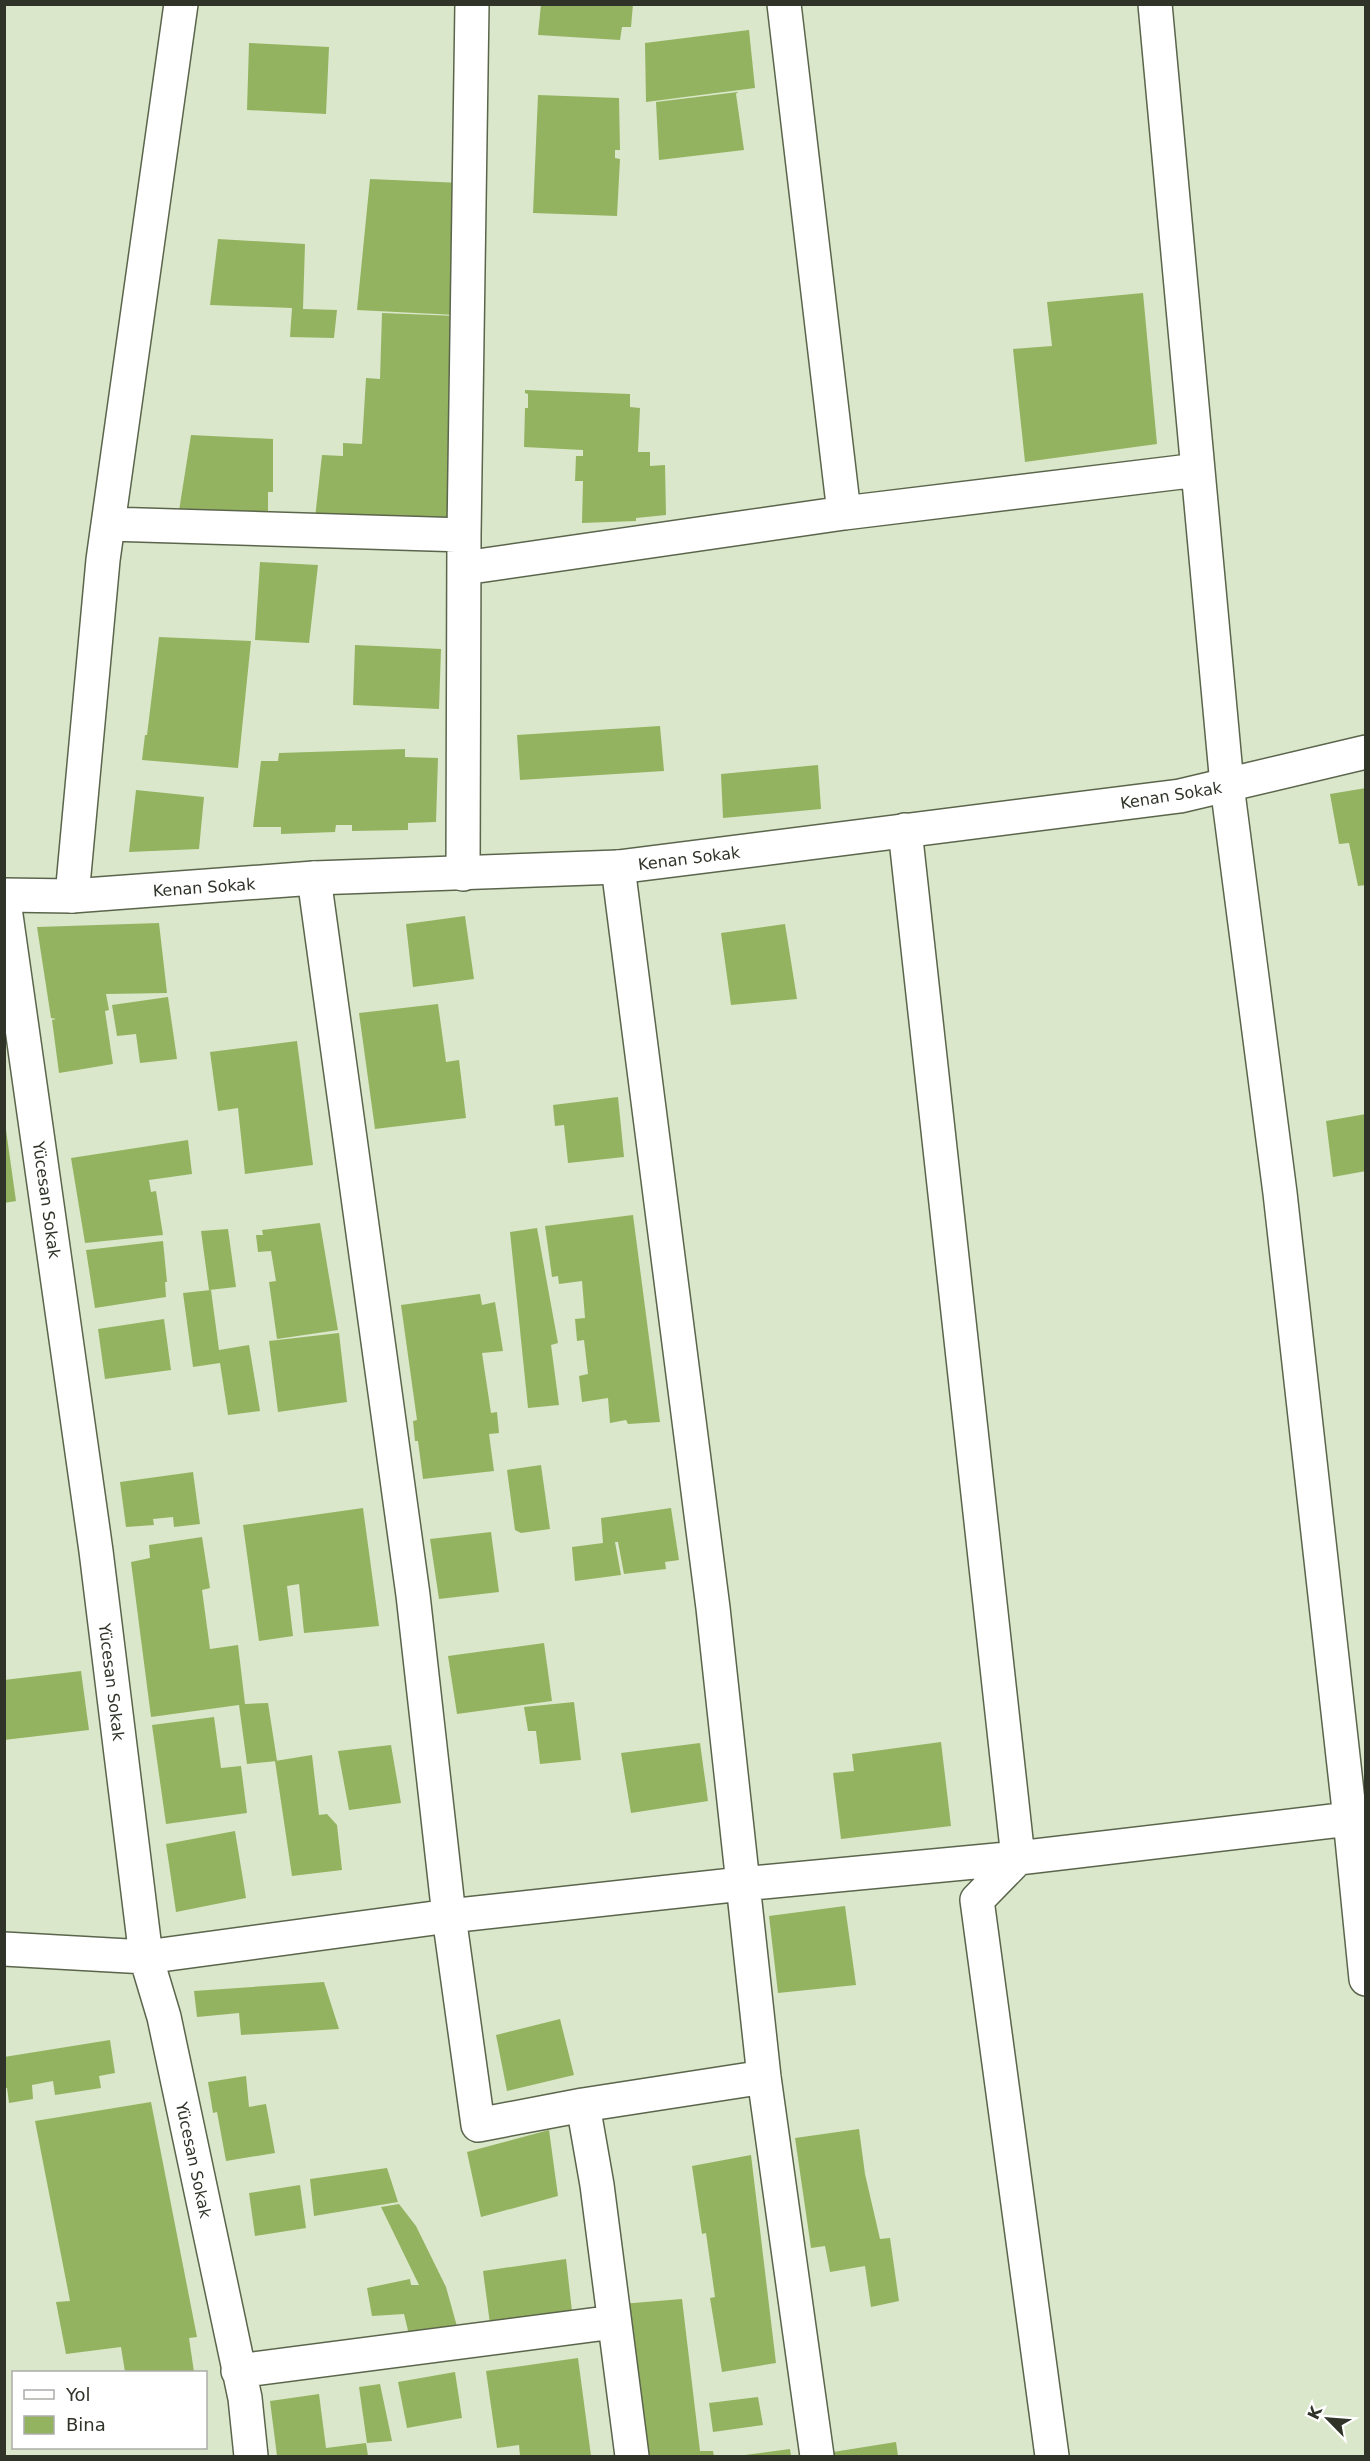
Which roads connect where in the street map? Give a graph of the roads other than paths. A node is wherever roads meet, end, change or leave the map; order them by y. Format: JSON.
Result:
{"nodes":[{"id":1,"x":181,"y":4,"type":"edge"},
{"id":2,"x":472,"y":4,"type":"edge"},
{"id":3,"x":784,"y":4,"type":"edge"},
{"id":4,"x":1155,"y":4,"type":"edge"},
{"id":5,"x":1198,"y":470,"type":"junction"},
{"id":6,"x":844,"y":513,"type":"junction"},
{"id":7,"x":109,"y":524,"type":"junction"},
{"id":8,"x":464,"y":535,"type":"junction"},
{"id":9,"x":464,"y":567,"type":"junction"},
{"id":10,"x":1365,"y":752,"type":"edge"},
{"id":11,"x":1227,"y":785,"type":"junction"},
{"id":12,"x":905,"y":830,"type":"junction"},
{"id":13,"x":618,"y":867,"type":"junction"},
{"id":14,"x":463,"y":874,"type":"junction"},
{"id":15,"x":314,"y":878,"type":"junction"},
{"id":16,"x":4,"y":895,"type":"edge"},
{"id":17,"x":72,"y":896,"type":"junction"},
{"id":18,"x":4,"y":901,"type":"edge"},
{"id":19,"x":1358,"y":1818,"type":"edge"},
{"id":20,"x":1018,"y":1858,"type":"junction"},
{"id":21,"x":742,"y":1884,"type":"junction"},
{"id":22,"x":449,"y":1916,"type":"junction"},
{"id":23,"x":4,"y":1949,"type":"edge"},
{"id":24,"x":146,"y":1957,"type":"junction"},
{"id":25,"x":1365,"y":1979,"type":"edge"},
{"id":26,"x":764,"y":2077,"type":"junction"},
{"id":27,"x":583,"y":2105,"type":"junction"},
{"id":28,"x":614,"y":2322,"type":"junction"},
{"id":29,"x":238,"y":2371,"type":"junction"},
{"id":30,"x":251,"y":2457,"type":"edge"},
{"id":31,"x":632,"y":2457,"type":"edge"},
{"id":32,"x":818,"y":2457,"type":"edge"},
{"id":33,"x":1052,"y":2457,"type":"edge"}],
"edges":[{"from":1,"to":7,"type":"street"},
{"from":2,"to":8,"type":"street"},
{"from":3,"to":6,"type":"street"},
{"from":4,"to":5,"type":"street"},
{"from":5,"to":6,"type":"street"},
{"from":5,"to":11,"type":"street"},
{"from":6,"to":9,"type":"street"},
{"from":7,"to":8,"type":"street"},
{"from":7,"to":17,"type":"street"},
{"from":8,"to":9,"type":"street"},
{"from":9,"to":14,"type":"street"},
{"from":10,"to":11,"type":"street","name":"Kenan Sokak"},
{"from":11,"to":12,"type":"street","name":"Kenan Sokak"},
{"from":11,"to":19,"type":"street"},
{"from":12,"to":13,"type":"street","name":"Kenan Sokak"},
{"from":12,"to":20,"type":"street"},
{"from":13,"to":14,"type":"street","name":"Kenan Sokak"},
{"from":13,"to":21,"type":"street"},
{"from":14,"to":15,"type":"street","name":"Kenan Sokak"},
{"from":15,"to":17,"type":"street","name":"Kenan Sokak"},
{"from":15,"to":22,"type":"street"},
{"from":16,"to":17,"type":"street","name":"Kenan Sokak"},
{"from":18,"to":24,"type":"street","name":"Yücesan Sokak"},
{"from":19,"to":20,"type":"street"},
{"from":19,"to":25,"type":"street"},
{"from":20,"to":21,"type":"street"},
{"from":20,"to":33,"type":"street"},
{"from":21,"to":22,"type":"street"},
{"from":21,"to":26,"type":"street"},
{"from":22,"to":24,"type":"street"},
{"from":22,"to":27,"type":"street"},
{"from":23,"to":24,"type":"street"},
{"from":24,"to":29,"type":"street","name":"Yücesan Sokak"},
{"from":26,"to":27,"type":"street"},
{"from":26,"to":32,"type":"street"},
{"from":27,"to":28,"type":"street"},
{"from":28,"to":29,"type":"street"},
{"from":28,"to":31,"type":"street"},
{"from":29,"to":30,"type":"street","name":"Yücesan Sokak"}]}
